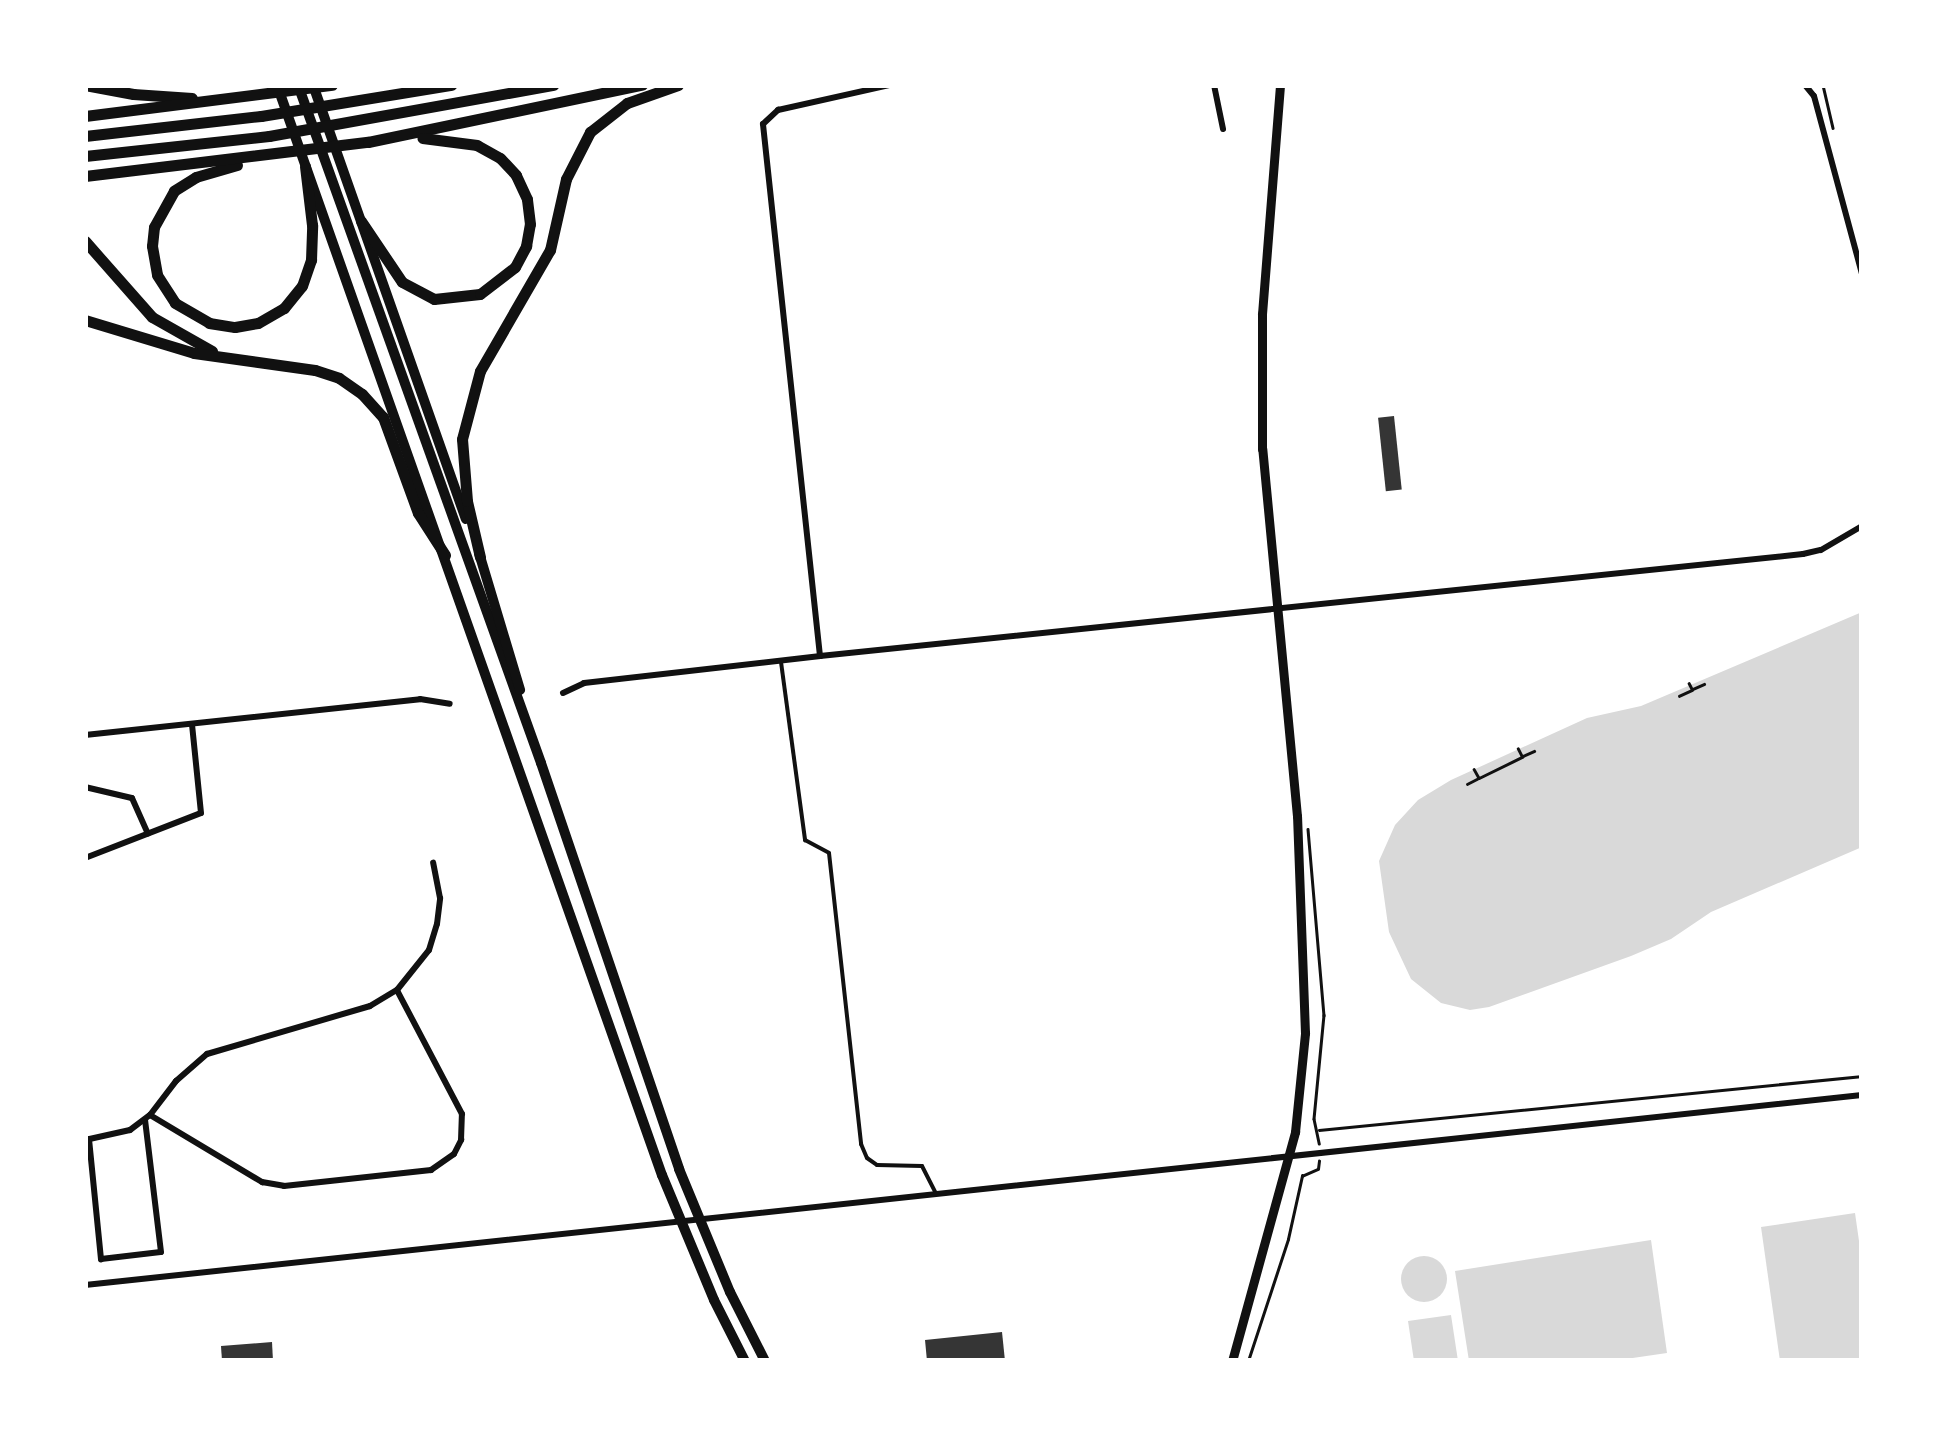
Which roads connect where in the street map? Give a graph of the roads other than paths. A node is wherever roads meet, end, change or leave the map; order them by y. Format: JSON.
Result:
{"nodes":[{"id":1,"x":85,"y":85,"type":"edge"},
{"id":2,"x":276,"y":85,"type":"edge"},
{"id":3,"x":298,"y":85,"type":"edge"},
{"id":4,"x":314,"y":85,"type":"edge"},
{"id":5,"x":332,"y":85,"type":"edge"},
{"id":6,"x":451,"y":85,"type":"edge"},
{"id":7,"x":553,"y":85,"type":"edge"},
{"id":8,"x":642,"y":85,"type":"edge"},
{"id":9,"x":678,"y":85,"type":"edge"},
{"id":10,"x":890,"y":85,"type":"edge"},
{"id":11,"x":1214,"y":85,"type":"edge"},
{"id":12,"x":1280,"y":85,"type":"edge"},
{"id":13,"x":1805,"y":85,"type":"edge"},
{"id":14,"x":256,"y":96,"type":"junction"},
{"id":15,"x":318,"y":100,"type":"joint"},
{"id":16,"x":85,"y":116,"type":"edge"},
{"id":17,"x":1223,"y":130,"type":"dead end"},
{"id":18,"x":85,"y":136,"type":"edge"},
{"id":19,"x":368,"y":142,"type":"junction"},
{"id":20,"x":85,"y":156,"type":"edge"},
{"id":21,"x":270,"y":156,"type":"junction"},
{"id":22,"x":305,"y":166,"type":"junction"},
{"id":23,"x":85,"y":176,"type":"edge"},
{"id":24,"x":361,"y":222,"type":"junction"},
{"id":25,"x":85,"y":241,"type":"edge"},
{"id":26,"x":1862,"y":274,"type":"edge"},
{"id":27,"x":85,"y":320,"type":"edge"},
{"id":28,"x":220,"y":356,"type":"junction"},
{"id":29,"x":1862,"y":526,"type":"edge"},
{"id":30,"x":445,"y":556,"type":"junction"},
{"id":31,"x":480,"y":557,"type":"junction"},
{"id":32,"x":1275,"y":610,"type":"junction"},
{"id":33,"x":820,"y":656,"type":"junction"},
{"id":34,"x":780,"y":662,"type":"junction"},
{"id":35,"x":563,"y":692,"type":"dead end"},
{"id":36,"x":450,"y":704,"type":"dead end"},
{"id":37,"x":192,"y":724,"type":"junction"},
{"id":38,"x":85,"y":734,"type":"edge"},
{"id":39,"x":540,"y":764,"type":"junction"},
{"id":40,"x":85,"y":787,"type":"edge"},
{"id":41,"x":148,"y":834,"type":"junction"},
{"id":42,"x":85,"y":858,"type":"edge"},
{"id":43,"x":433,"y":863,"type":"dead end"},
{"id":44,"x":396,"y":990,"type":"junction"},
{"id":45,"x":1862,"y":1095,"type":"edge"},
{"id":46,"x":148,"y":1117,"type":"junction"},
{"id":47,"x":87,"y":1140,"type":"edge"},
{"id":48,"x":1290,"y":1154,"type":"junction"},
{"id":49,"x":935,"y":1192,"type":"junction"},
{"id":50,"x":85,"y":1285,"type":"edge"},
{"id":51,"x":745,"y":1361,"type":"edge"},
{"id":52,"x":765,"y":1361,"type":"edge"},
{"id":53,"x":1232,"y":1361,"type":"edge"}],
"edges":[{"from":1,"to":14,"type":"highway"},
{"from":2,"to":22,"type":"highway"},
{"from":3,"to":39,"type":"highway"},
{"from":4,"to":15,"type":"highway"},
{"from":5,"to":14,"type":"highway"},
{"from":6,"to":18,"type":"highway"},
{"from":7,"to":20,"type":"highway"},
{"from":8,"to":19,"type":"highway"},
{"from":9,"to":31,"type":"highway"},
{"from":10,"to":33,"type":"street"},
{"from":11,"to":17,"type":"street"},
{"from":12,"to":32,"type":"main road"},
{"from":13,"to":26,"type":"street"},
{"from":14,"to":16,"type":"highway"},
{"from":15,"to":24,"type":"highway"},
{"from":19,"to":21,"type":"highway"},
{"from":19,"to":24,"type":"highway"},
{"from":21,"to":22,"type":"highway"},
{"from":21,"to":23,"type":"highway"},
{"from":22,"to":30,"type":"highway"},
{"from":24,"to":31,"type":"highway"},
{"from":25,"to":28,"type":"highway"},
{"from":27,"to":28,"type":"highway"},
{"from":28,"to":30,"type":"highway"},
{"from":29,"to":32,"type":"street"},
{"from":30,"to":51,"type":"highway"},
{"from":31,"to":39,"type":"highway"},
{"from":32,"to":33,"type":"street"},
{"from":32,"to":48,"type":"main road"},
{"from":33,"to":34,"type":"street"},
{"from":34,"to":35,"type":"street"},
{"from":34,"to":49,"type":"lane"},
{"from":36,"to":37,"type":"street"},
{"from":37,"to":38,"type":"street"},
{"from":37,"to":41,"type":"street"},
{"from":39,"to":52,"type":"highway"},
{"from":40,"to":41,"type":"street"},
{"from":41,"to":42,"type":"street"},
{"from":43,"to":44,"type":"street"},
{"from":44,"to":46,"type":"street"},
{"from":44,"to":46,"type":"street"},
{"from":45,"to":48,"type":"street"},
{"from":46,"to":47,"type":"street"},
{"from":46,"to":47,"type":"street"},
{"from":48,"to":49,"type":"street"},
{"from":48,"to":53,"type":"main road"},
{"from":49,"to":50,"type":"street"}]}
